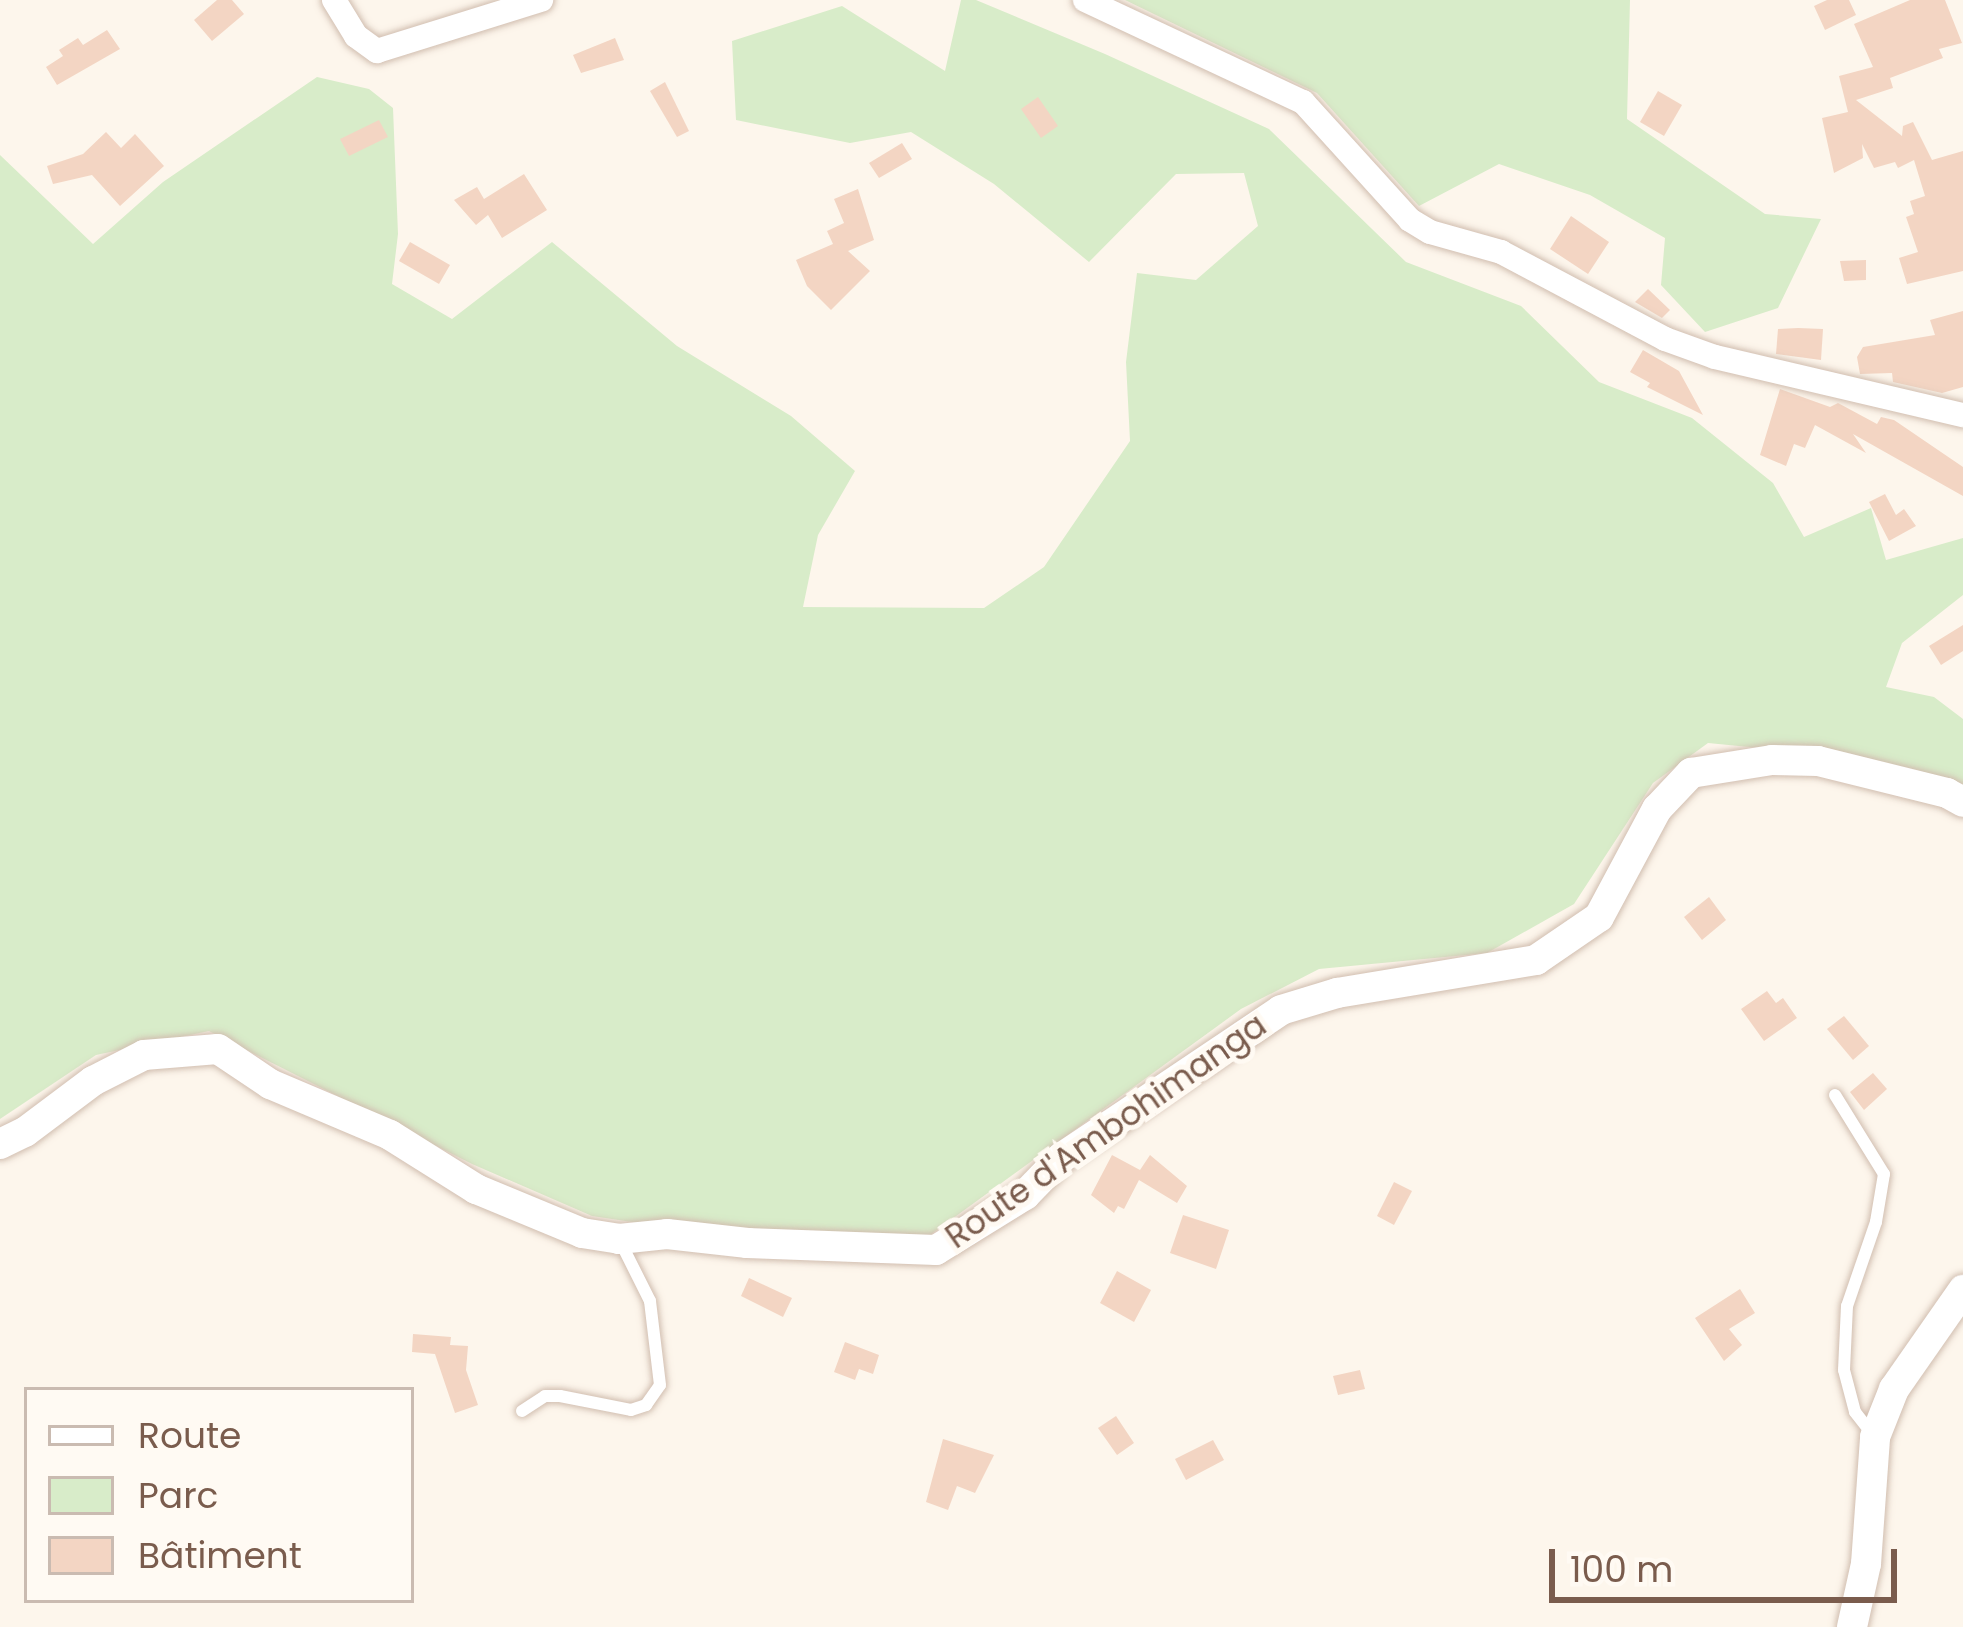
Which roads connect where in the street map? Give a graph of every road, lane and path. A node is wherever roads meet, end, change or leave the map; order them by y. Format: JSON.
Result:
{"nodes":[{"id":1,"x":334,"y":0,"type":"edge"},
{"id":2,"x":542,"y":0,"type":"edge"},
{"id":3,"x":1085,"y":0,"type":"edge"},
{"id":4,"x":1963,"y":415,"type":"edge"},
{"id":5,"x":1963,"y":802,"type":"edge"},
{"id":6,"x":1835,"y":1095,"type":"dead end"},
{"id":7,"x":0,"y":1144,"type":"edge"},
{"id":8,"x":620,"y":1240,"type":"junction"},
{"id":9,"x":1963,"y":1290,"type":"edge"},
{"id":10,"x":522,"y":1411,"type":"dead end"},
{"id":11,"x":1875,"y":1437,"type":"junction"},
{"id":12,"x":1852,"y":1627,"type":"edge"}],
"edges":[{"from":1,"to":2,"type":"street"},
{"from":3,"to":4,"type":"street"},
{"from":5,"to":8,"type":"street","name":"Route d'Ambohimanga"},
{"from":6,"to":11,"type":"lane"},
{"from":7,"to":8,"type":"street","name":"Route d'Ambohimanga"},
{"from":8,"to":10,"type":"lane"},
{"from":9,"to":11,"type":"street"},
{"from":11,"to":12,"type":"street"}]}
